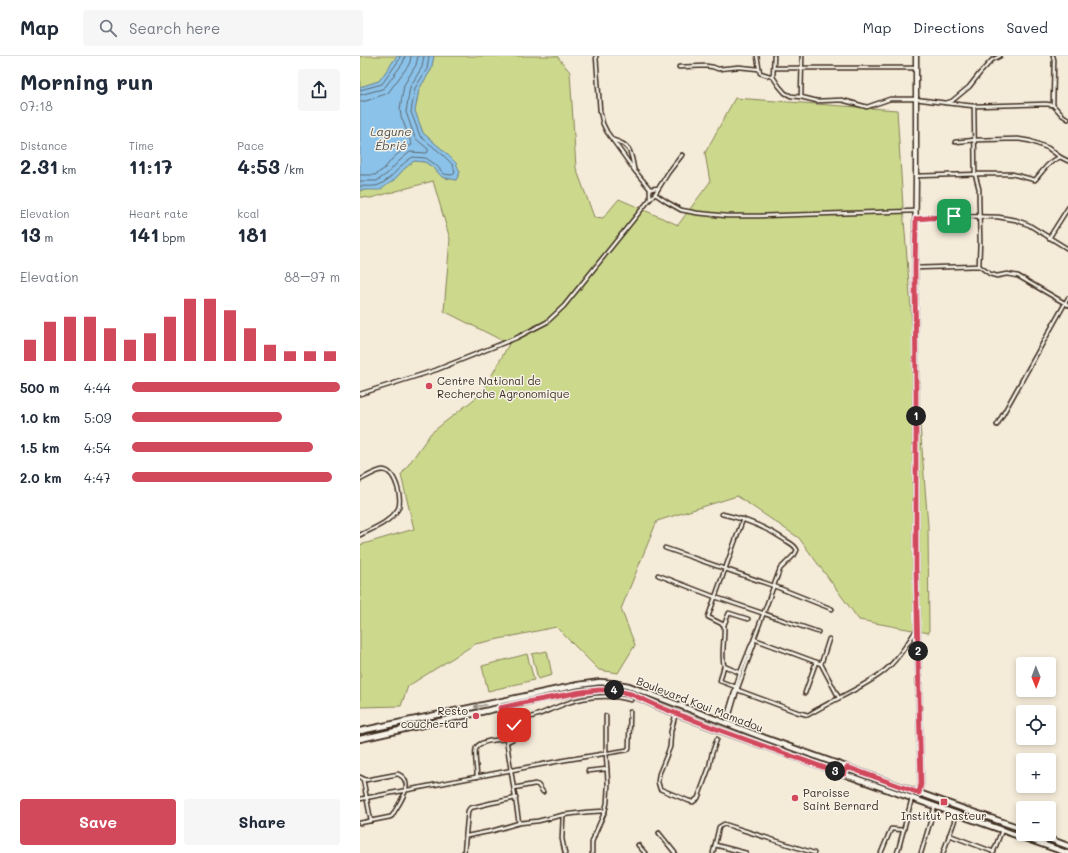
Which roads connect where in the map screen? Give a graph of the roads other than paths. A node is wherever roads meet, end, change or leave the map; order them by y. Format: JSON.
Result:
{"nodes":[{"id":1,"x":596,"y":56,"type":"edge"},
{"id":2,"x":757,"y":56,"type":"edge"},
{"id":3,"x":774,"y":56,"type":"edge"},
{"id":4,"x":802,"y":56,"type":"edge"},
{"id":5,"x":916,"y":56,"type":"edge"},
{"id":6,"x":1000,"y":56,"type":"edge"},
{"id":7,"x":1053,"y":56,"type":"edge"},
{"id":8,"x":678,"y":67,"type":"dead end"},
{"id":9,"x":774,"y":68,"type":"junction"},
{"id":10,"x":801,"y":68,"type":"junction"},
{"id":11,"x":915,"y":68,"type":"junction"},
{"id":12,"x":759,"y":69,"type":"junction"},
{"id":13,"x":773,"y":77,"type":"junction"},
{"id":14,"x":801,"y":97,"type":"junction"},
{"id":15,"x":915,"y":99,"type":"junction"},
{"id":16,"x":946,"y":103,"type":"junction"},
{"id":17,"x":1053,"y":105,"type":"junction"},
{"id":18,"x":974,"y":106,"type":"junction"},
{"id":19,"x":1068,"y":119,"type":"edge"},
{"id":20,"x":613,"y":140,"type":"junction"},
{"id":21,"x":975,"y":140,"type":"junction"},
{"id":22,"x":956,"y":142,"type":"dead end"},
{"id":23,"x":682,"y":155,"type":"dead end"},
{"id":24,"x":1060,"y":157,"type":"junction"},
{"id":25,"x":1068,"y":161,"type":"edge"},
{"id":26,"x":635,"y":171,"type":"junction"},
{"id":27,"x":976,"y":174,"type":"junction"},
{"id":28,"x":916,"y":176,"type":"junction"},
{"id":29,"x":658,"y":188,"type":"junction"},
{"id":30,"x":650,"y":189,"type":"junction"},
{"id":31,"x":655,"y":194,"type":"junction"},
{"id":32,"x":650,"y":199,"type":"junction"},
{"id":33,"x":1068,"y":208,"type":"edge"},
{"id":34,"x":915,"y":211,"type":"junction"},
{"id":35,"x":979,"y":217,"type":"junction"},
{"id":36,"x":916,"y":219,"type":"junction"},
{"id":37,"x":1049,"y":238,"type":"junction"},
{"id":38,"x":1068,"y":249,"type":"edge"},
{"id":39,"x":978,"y":266,"type":"junction"},
{"id":40,"x":915,"y":268,"type":"junction"},
{"id":41,"x":1068,"y":298,"type":"edge"},
{"id":42,"x":1067,"y":304,"type":"edge"},
{"id":43,"x":360,"y":394,"type":"edge"},
{"id":44,"x":997,"y":425,"type":"dead end"},
{"id":45,"x":360,"y":480,"type":"edge"},
{"id":46,"x":722,"y":514,"type":"dead end"},
{"id":47,"x":742,"y":519,"type":"junction"},
{"id":48,"x":360,"y":535,"type":"edge"},
{"id":49,"x":665,"y":548,"type":"dead end"},
{"id":50,"x":724,"y":569,"type":"junction"},
{"id":51,"x":658,"y":575,"type":"dead end"},
{"id":52,"x":774,"y":586,"type":"junction"},
{"id":53,"x":715,"y":597,"type":"junction"},
{"id":54,"x":832,"y":609,"type":"dead end"},
{"id":55,"x":763,"y":613,"type":"junction"},
{"id":56,"x":748,"y":619,"type":"dead end"},
{"id":57,"x":724,"y":625,"type":"junction"},
{"id":58,"x":918,"y":629,"type":"junction"},
{"id":59,"x":818,"y":632,"type":"dead end"},
{"id":60,"x":754,"y":639,"type":"junction"},
{"id":61,"x":829,"y":639,"type":"dead end"},
{"id":62,"x":816,"y":662,"type":"junction"},
{"id":63,"x":821,"y":664,"type":"junction"},
{"id":64,"x":724,"y":666,"type":"junction"},
{"id":65,"x":740,"y":673,"type":"junction"},
{"id":66,"x":736,"y":689,"type":"junction"},
{"id":67,"x":805,"y":693,"type":"dead end"},
{"id":68,"x":838,"y":698,"type":"junction"},
{"id":69,"x":631,"y":700,"type":"dead end"},
{"id":70,"x":499,"y":701,"type":"junction"},
{"id":71,"x":500,"y":708,"type":"junction"},
{"id":72,"x":630,"y":712,"type":"dead end"},
{"id":73,"x":676,"y":713,"type":"junction"},
{"id":74,"x":606,"y":716,"type":"dead end"},
{"id":75,"x":514,"y":722,"type":"junction"},
{"id":76,"x":504,"y":724,"type":"junction"},
{"id":77,"x":360,"y":731,"type":"edge"},
{"id":78,"x":717,"y":738,"type":"dead end"},
{"id":79,"x":360,"y":739,"type":"edge"},
{"id":80,"x":506,"y":740,"type":"junction"},
{"id":81,"x":606,"y":753,"type":"junction"},
{"id":82,"x":847,"y":767,"type":"junction"},
{"id":83,"x":607,"y":769,"type":"junction"},
{"id":84,"x":511,"y":770,"type":"junction"},
{"id":85,"x":588,"y":772,"type":"dead end"},
{"id":86,"x":844,"y":774,"type":"junction"},
{"id":87,"x":360,"y":777,"type":"edge"},
{"id":88,"x":477,"y":777,"type":"junction"},
{"id":89,"x":363,"y":779,"type":"junction"},
{"id":90,"x":514,"y":788,"type":"junction"},
{"id":91,"x":406,"y":791,"type":"junction"},
{"id":92,"x":543,"y":792,"type":"dead end"},
{"id":93,"x":919,"y":793,"type":"junction"},
{"id":94,"x":367,"y":797,"type":"junction"},
{"id":95,"x":516,"y":798,"type":"junction"},
{"id":96,"x":912,"y":798,"type":"junction"},
{"id":97,"x":360,"y":799,"type":"edge"},
{"id":98,"x":935,"y":806,"type":"junction"},
{"id":99,"x":605,"y":811,"type":"junction"},
{"id":100,"x":957,"y":814,"type":"junction"},
{"id":101,"x":563,"y":815,"type":"junction"},
{"id":102,"x":371,"y":821,"type":"junction"},
{"id":103,"x":360,"y":823,"type":"edge"},
{"id":104,"x":520,"y":823,"type":"junction"},
{"id":105,"x":1016,"y":827,"type":"edge"},
{"id":106,"x":904,"y":830,"type":"junction"},
{"id":107,"x":1002,"y":830,"type":"junction"},
{"id":108,"x":660,"y":833,"type":"dead end"},
{"id":109,"x":949,"y":835,"type":"junction"},
{"id":110,"x":467,"y":836,"type":"junction"},
{"id":111,"x":1055,"y":841,"type":"edge"},
{"id":112,"x":638,"y":845,"type":"dead end"},
{"id":113,"x":715,"y":845,"type":"junction"},
{"id":114,"x":1068,"y":846,"type":"edge"},
{"id":115,"x":993,"y":852,"type":"edge"},
{"id":116,"x":464,"y":853,"type":"edge"},
{"id":117,"x":565,"y":853,"type":"edge"},
{"id":118,"x":592,"y":853,"type":"edge"},
{"id":119,"x":645,"y":853,"type":"edge"},
{"id":120,"x":675,"y":853,"type":"edge"},
{"id":121,"x":713,"y":853,"type":"edge"},
{"id":122,"x":746,"y":853,"type":"edge"},
{"id":123,"x":814,"y":853,"type":"edge"},
{"id":124,"x":880,"y":853,"type":"edge"},
{"id":125,"x":897,"y":853,"type":"edge"},
{"id":126,"x":921,"y":853,"type":"edge"},
{"id":127,"x":943,"y":853,"type":"edge"},
{"id":128,"x":1067,"y":853,"type":"edge"}],
"edges":[{"from":1,"to":20,"type":"street"},
{"from":2,"to":12,"type":"street"},
{"from":3,"to":9,"type":"street"},
{"from":4,"to":10,"type":"street"},
{"from":5,"to":11,"type":"street"},
{"from":6,"to":16,"type":"street"},
{"from":7,"to":17,"type":"street"},
{"from":8,"to":12,"type":"street"},
{"from":9,"to":10,"type":"street"},
{"from":9,"to":13,"type":"street"},
{"from":10,"to":11,"type":"street"},
{"from":10,"to":14,"type":"street"},
{"from":11,"to":15,"type":"street"},
{"from":12,"to":13,"type":"street"},
{"from":13,"to":14,"type":"street"},
{"from":14,"to":15,"type":"street"},
{"from":15,"to":16,"type":"street"},
{"from":15,"to":28,"type":"street"},
{"from":16,"to":18,"type":"street"},
{"from":17,"to":18,"type":"street"},
{"from":17,"to":19,"type":"street"},
{"from":18,"to":21,"type":"street"},
{"from":20,"to":26,"type":"street"},
{"from":20,"to":26,"type":"street"},
{"from":21,"to":22,"type":"street"},
{"from":21,"to":24,"type":"street"},
{"from":21,"to":27,"type":"street"},
{"from":23,"to":29,"type":"street"},
{"from":24,"to":25,"type":"street"},
{"from":24,"to":27,"type":"street"},
{"from":26,"to":30,"type":"street"},
{"from":27,"to":28,"type":"street"},
{"from":27,"to":35,"type":"street"},
{"from":28,"to":34,"type":"street"},
{"from":29,"to":30,"type":"street"},
{"from":29,"to":31,"type":"street"},
{"from":30,"to":32,"type":"street"},
{"from":31,"to":32,"type":"street"},
{"from":31,"to":34,"type":"street"},
{"from":32,"to":43,"type":"street"},
{"from":33,"to":37,"type":"street"},
{"from":34,"to":36,"type":"street"},
{"from":35,"to":36,"type":"street"},
{"from":35,"to":37,"type":"street"},
{"from":35,"to":39,"type":"street"},
{"from":36,"to":40,"type":"street"},
{"from":37,"to":38,"type":"street"},
{"from":39,"to":40,"type":"street"},
{"from":39,"to":42,"type":"street"},
{"from":40,"to":58,"type":"street"},
{"from":41,"to":42,"type":"street"},
{"from":42,"to":44,"type":"street"},
{"from":45,"to":48,"type":"street"},
{"from":46,"to":47,"type":"street"},
{"from":47,"to":50,"type":"street"},
{"from":47,"to":52,"type":"street"},
{"from":49,"to":50,"type":"street"},
{"from":50,"to":52,"type":"street"},
{"from":50,"to":53,"type":"street"},
{"from":51,"to":53,"type":"street"},
{"from":52,"to":54,"type":"street"},
{"from":52,"to":55,"type":"street"},
{"from":53,"to":55,"type":"street"},
{"from":53,"to":57,"type":"street"},
{"from":55,"to":59,"type":"street"},
{"from":55,"to":60,"type":"street"},
{"from":56,"to":57,"type":"street"},
{"from":57,"to":64,"type":"street"},
{"from":58,"to":68,"type":"street"},
{"from":58,"to":93,"type":"street"},
{"from":60,"to":62,"type":"street"},
{"from":60,"to":65,"type":"street"},
{"from":60,"to":66,"type":"street"},
{"from":61,"to":63,"type":"street"},
{"from":62,"to":63,"type":"street"},
{"from":62,"to":67,"type":"street"},
{"from":63,"to":68,"type":"street"},
{"from":64,"to":65,"type":"street"},
{"from":64,"to":66,"type":"street"},
{"from":65,"to":66,"type":"street"},
{"from":66,"to":66,"type":"street"},
{"from":66,"to":68,"type":"street"},
{"from":69,"to":75,"type":"street"},
{"from":70,"to":71,"type":"street"},
{"from":70,"to":77,"type":"main road","name":"Boulevard Koui Mamadou","one_way":true},
{"from":70,"to":82,"type":"main road","name":"Boulevard Koui Mamadou"},
{"from":71,"to":73,"type":"main road","name":"Boulevard Koui Mamadou"},
{"from":71,"to":76,"type":"street"},
{"from":71,"to":79,"type":"main road","name":"Boulevard Koui Mamadou"},
{"from":72,"to":81,"type":"street"},
{"from":73,"to":78,"type":"street"},
{"from":73,"to":86,"type":"main road","name":"Boulevard Koui Mamadou"},
{"from":74,"to":81,"type":"street"},
{"from":75,"to":76,"type":"street"},
{"from":75,"to":80,"type":"street"},
{"from":76,"to":80,"type":"street"},
{"from":80,"to":84,"type":"street"},
{"from":80,"to":88,"type":"street"},
{"from":81,"to":83,"type":"street"},
{"from":81,"to":84,"type":"street"},
{"from":82,"to":86,"type":"main road"},
{"from":82,"to":93,"type":"main road","name":"Boulevard Koui Mamadou"},
{"from":83,"to":85,"type":"street"},
{"from":83,"to":99,"type":"street"},
{"from":84,"to":88,"type":"street"},
{"from":84,"to":90,"type":"street"},
{"from":86,"to":96,"type":"main road","name":"Boulevard Koui Mamadou"},
{"from":87,"to":89,"type":"street"},
{"from":88,"to":91,"type":"street"},
{"from":89,"to":91,"type":"street"},
{"from":89,"to":94,"type":"street"},
{"from":90,"to":92,"type":"street"},
{"from":90,"to":95,"type":"street"},
{"from":91,"to":94,"type":"street"},
{"from":91,"to":102,"type":"street"},
{"from":93,"to":105,"type":"main road","name":"Boulevard Koui Mamadou"},
{"from":94,"to":97,"type":"street"},
{"from":94,"to":102,"type":"street"},
{"from":95,"to":104,"type":"street"},
{"from":95,"to":110,"type":"street"},
{"from":96,"to":98,"type":"main road","name":"Boulevard Koui Mamadou"},
{"from":96,"to":106,"type":"street"},
{"from":98,"to":100,"type":"main road","name":"Boulevard Koui Mamadou"},
{"from":98,"to":126,"type":"street"},
{"from":99,"to":101,"type":"street"},
{"from":99,"to":118,"type":"street"},
{"from":100,"to":107,"type":"main road","name":"Boulevard Koui Mamadou"},
{"from":100,"to":109,"type":"street"},
{"from":101,"to":104,"type":"street"},
{"from":101,"to":117,"type":"street"},
{"from":102,"to":103,"type":"street"},
{"from":104,"to":110,"type":"street"},
{"from":106,"to":124,"type":"street"},
{"from":106,"to":125,"type":"street"},
{"from":107,"to":115,"type":"street"},
{"from":107,"to":128,"type":"main road","name":"Boulevard Koui Mamadou"},
{"from":108,"to":120,"type":"street"},
{"from":109,"to":115,"type":"street"},
{"from":109,"to":127,"type":"street"},
{"from":110,"to":116,"type":"street"},
{"from":111,"to":114,"type":"main road"},
{"from":112,"to":119,"type":"street"},
{"from":113,"to":121,"type":"street"},
{"from":113,"to":122,"type":"street"},
{"from":113,"to":123,"type":"street"}]}
